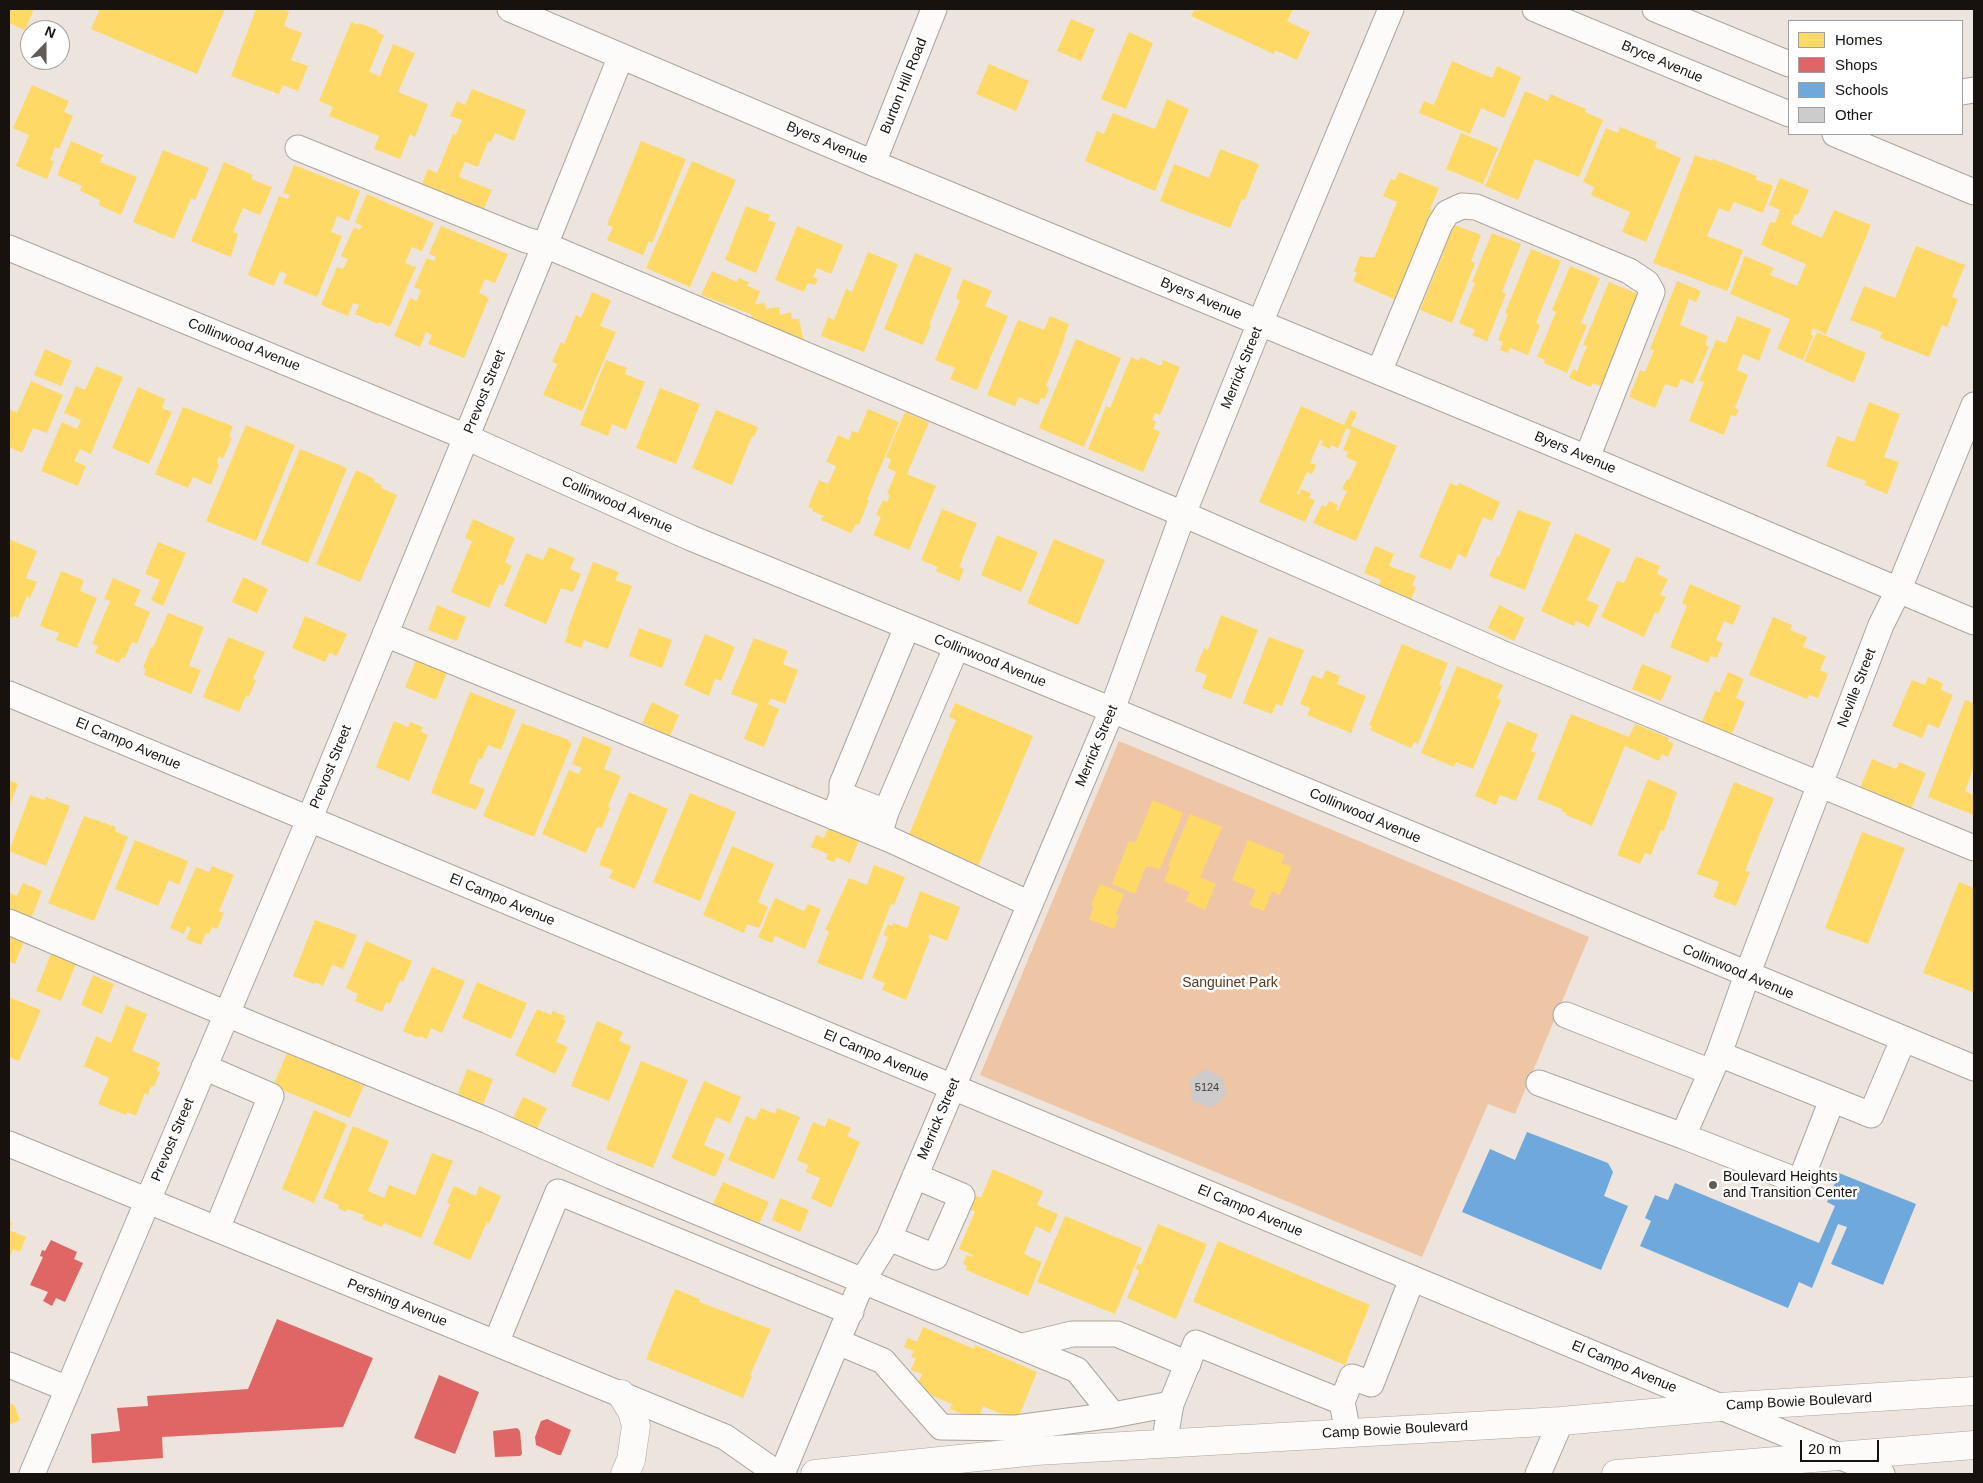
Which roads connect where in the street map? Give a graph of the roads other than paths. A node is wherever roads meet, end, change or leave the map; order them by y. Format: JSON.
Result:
{"nodes":[{"id":1,"x":934,"y":9,"type":"edge"},
{"id":2,"x":1391,"y":9,"type":"edge"},
{"id":3,"x":1534,"y":9,"type":"edge"},
{"id":4,"x":1655,"y":9,"type":"edge"},
{"id":5,"x":514,"y":10,"type":"edge"},
{"id":6,"x":621,"y":56,"type":"junction"},
{"id":7,"x":1788,"y":64,"type":"edge"},
{"id":8,"x":1741,"y":94,"type":"junction"},
{"id":9,"x":1788,"y":95,"type":"edge"},
{"id":10,"x":1788,"y":114,"type":"edge"},
{"id":11,"x":1837,"y":135,"type":"edge"},
{"id":12,"x":298,"y":148,"type":"dead end"},
{"id":13,"x":873,"y":163,"type":"junction"},
{"id":14,"x":1974,"y":192,"type":"edge"},
{"id":15,"x":545,"y":245,"type":"junction"},
{"id":16,"x":9,"y":248,"type":"edge"},
{"id":17,"x":1260,"y":323,"type":"junction"},
{"id":18,"x":1379,"y":372,"type":"junction"},
{"id":19,"x":1974,"y":405,"type":"edge"},
{"id":20,"x":466,"y":437,"type":"junction"},
{"id":21,"x":1587,"y":458,"type":"junction"},
{"id":22,"x":1184,"y":514,"type":"junction"},
{"id":23,"x":1898,"y":591,"type":"junction"},
{"id":24,"x":1974,"y":622,"type":"edge"},
{"id":25,"x":907,"y":627,"type":"junction"},
{"id":26,"x":385,"y":634,"type":"junction"},
{"id":27,"x":956,"y":648,"type":"junction"},
{"id":28,"x":9,"y":694,"type":"edge"},
{"id":29,"x":1112,"y":710,"type":"junction"},
{"id":30,"x":1820,"y":784,"type":"junction"},
{"id":31,"x":838,"y":806,"type":"junction"},
{"id":32,"x":886,"y":812,"type":"junction"},
{"id":33,"x":309,"y":820,"type":"junction"},
{"id":34,"x":878,"y":835,"type":"junction"},
{"id":35,"x":1974,"y":848,"type":"edge"},
{"id":36,"x":1030,"y":904,"type":"junction"},
{"id":37,"x":9,"y":922,"type":"edge"},
{"id":38,"x":1747,"y":975,"type":"junction"},
{"id":39,"x":228,"y":1014,"type":"junction"},
{"id":40,"x":1566,"y":1015,"type":"dead end"},
{"id":41,"x":1904,"y":1040,"type":"junction"},
{"id":42,"x":1715,"y":1063,"type":"junction"},
{"id":43,"x":204,"y":1067,"type":"junction"},
{"id":44,"x":1974,"y":1068,"type":"edge"},
{"id":45,"x":1539,"y":1083,"type":"dead end"},
{"id":46,"x":952,"y":1088,"type":"junction"},
{"id":47,"x":1832,"y":1100,"type":"junction"},
{"id":48,"x":1683,"y":1136,"type":"junction"},
{"id":49,"x":9,"y":1144,"type":"edge"},
{"id":50,"x":915,"y":1176,"type":"junction"},
{"id":51,"x":147,"y":1201,"type":"junction"},
{"id":52,"x":217,"y":1229,"type":"junction"},
{"id":53,"x":889,"y":1238,"type":"junction"},
{"id":54,"x":1412,"y":1279,"type":"junction"},
{"id":55,"x":863,"y":1280,"type":"junction"},
{"id":56,"x":851,"y":1312,"type":"junction"},
{"id":57,"x":838,"y":1342,"type":"junction"},
{"id":58,"x":496,"y":1344,"type":"junction"},
{"id":59,"x":1023,"y":1346,"type":"junction"},
{"id":60,"x":1188,"y":1364,"type":"junction"},
{"id":61,"x":9,"y":1365,"type":"edge"},
{"id":62,"x":68,"y":1389,"type":"junction"},
{"id":63,"x":1974,"y":1391,"type":"edge"},
{"id":64,"x":621,"y":1394,"type":"junction"},
{"id":65,"x":1342,"y":1402,"type":"junction"},
{"id":66,"x":1171,"y":1404,"type":"junction"},
{"id":67,"x":1720,"y":1406,"type":"junction"},
{"id":68,"x":1113,"y":1415,"type":"junction"},
{"id":69,"x":1561,"y":1421,"type":"junction"},
{"id":70,"x":1052,"y":1424,"type":"junction"},
{"id":71,"x":1348,"y":1433,"type":"junction"},
{"id":72,"x":1164,"y":1444,"type":"junction"},
{"id":73,"x":1974,"y":1445,"type":"edge"},
{"id":74,"x":1052,"y":1450,"type":"junction"},
{"id":75,"x":1837,"y":1455,"type":"junction"},
{"id":76,"x":1798,"y":1467,"type":"edge"},
{"id":77,"x":1711,"y":1470,"type":"edge"},
{"id":78,"x":32,"y":1474,"type":"edge"},
{"id":79,"x":625,"y":1474,"type":"edge"},
{"id":80,"x":778,"y":1474,"type":"edge"},
{"id":81,"x":782,"y":1474,"type":"edge"},
{"id":82,"x":815,"y":1474,"type":"edge"},
{"id":83,"x":1538,"y":1474,"type":"edge"},
{"id":84,"x":1616,"y":1474,"type":"edge"},
{"id":85,"x":1882,"y":1474,"type":"edge"}],
"edges":[{"from":1,"to":13,"type":"street","name":"Burton Hill Road"},
{"from":2,"to":17,"type":"street","name":"Merrick Street"},
{"from":3,"to":8,"type":"street","name":"Bryce Avenue"},
{"from":4,"to":7,"type":"street"},
{"from":5,"to":6,"type":"street","name":"Byers Avenue"},
{"from":6,"to":13,"type":"street","name":"Byers Avenue"},
{"from":6,"to":15,"type":"street","name":"Prevost Street"},
{"from":8,"to":9,"type":"street"},
{"from":8,"to":10,"type":"street","name":"Bryce Avenue"},
{"from":11,"to":14,"type":"street"},
{"from":12,"to":15,"type":"street"},
{"from":13,"to":17,"type":"street","name":"Byers Avenue"},
{"from":15,"to":20,"type":"street","name":"Prevost Street"},
{"from":15,"to":22,"type":"street"},
{"from":16,"to":20,"type":"street","name":"Collinwood Avenue"},
{"from":17,"to":18,"type":"street","name":"Byers Avenue"},
{"from":17,"to":22,"type":"street","name":"Merrick Street"},
{"from":18,"to":21,"type":"street","name":"Byers Avenue"},
{"from":18,"to":21,"type":"street"},
{"from":19,"to":23,"type":"street","name":"Neville Street"},
{"from":20,"to":25,"type":"street","name":"Collinwood Avenue"},
{"from":20,"to":26,"type":"street","name":"Prevost Street"},
{"from":21,"to":23,"type":"street","name":"Byers Avenue"},
{"from":22,"to":29,"type":"street","name":"Merrick Street"},
{"from":22,"to":30,"type":"street"},
{"from":23,"to":24,"type":"street","name":"Byers Avenue"},
{"from":23,"to":30,"type":"street","name":"Neville Street"},
{"from":25,"to":27,"type":"street","name":"Collinwood Avenue"},
{"from":25,"to":31,"type":"street"},
{"from":26,"to":31,"type":"street"},
{"from":26,"to":33,"type":"street","name":"Prevost Street"},
{"from":27,"to":29,"type":"street","name":"Collinwood Avenue"},
{"from":27,"to":32,"type":"street"},
{"from":28,"to":33,"type":"street","name":"El Campo Avenue"},
{"from":29,"to":36,"type":"street","name":"Merrick Street"},
{"from":29,"to":38,"type":"street","name":"Collinwood Avenue"},
{"from":30,"to":35,"type":"street"},
{"from":30,"to":38,"type":"street","name":"Neville Street"},
{"from":31,"to":32,"type":"street"},
{"from":31,"to":34,"type":"street"},
{"from":32,"to":34,"type":"street"},
{"from":33,"to":39,"type":"street","name":"Prevost Street"},
{"from":33,"to":46,"type":"street","name":"El Campo Avenue"},
{"from":34,"to":36,"type":"street"},
{"from":36,"to":46,"type":"street","name":"Merrick Street"},
{"from":37,"to":39,"type":"street"},
{"from":38,"to":41,"type":"street","name":"Collinwood Avenue"},
{"from":38,"to":42,"type":"street","name":"Neville Street"},
{"from":39,"to":43,"type":"street","name":"Prevost Street"},
{"from":39,"to":55,"type":"street"},
{"from":40,"to":42,"type":"street"},
{"from":41,"to":44,"type":"street","name":"Collinwood Avenue"},
{"from":41,"to":47,"type":"street"},
{"from":42,"to":47,"type":"street"},
{"from":42,"to":48,"type":"street","name":"Neville Street"},
{"from":43,"to":51,"type":"street","name":"Prevost Street"},
{"from":43,"to":52,"type":"street"},
{"from":45,"to":48,"type":"street"},
{"from":46,"to":50,"type":"street","name":"Merrick Street"},
{"from":46,"to":54,"type":"street","name":"El Campo Avenue"},
{"from":47,"to":48,"type":"street"},
{"from":49,"to":51,"type":"street","name":"Pershing Avenue"},
{"from":50,"to":53,"type":"street","name":"Merrick Street"},
{"from":50,"to":53,"type":"street"},
{"from":51,"to":52,"type":"street","name":"Pershing Avenue"},
{"from":51,"to":62,"type":"street","name":"Prevost Street"},
{"from":52,"to":58,"type":"street","name":"Pershing Avenue"},
{"from":53,"to":55,"type":"street","name":"Merrick Street"},
{"from":54,"to":65,"type":"street"},
{"from":54,"to":67,"type":"street","name":"El Campo Avenue"},
{"from":55,"to":56,"type":"street","name":"Merrick Street"},
{"from":55,"to":59,"type":"street"},
{"from":56,"to":57,"type":"street","name":"Merrick Street"},
{"from":56,"to":58,"type":"street"},
{"from":57,"to":70,"type":"street"},
{"from":57,"to":81,"type":"street","name":"Merrick Street"},
{"from":58,"to":64,"type":"street","name":"Pershing Avenue"},
{"from":59,"to":60,"type":"street"},
{"from":59,"to":68,"type":"street"},
{"from":60,"to":65,"type":"street"},
{"from":60,"to":66,"type":"street"},
{"from":61,"to":62,"type":"street"},
{"from":62,"to":78,"type":"street","name":"Prevost Street"},
{"from":63,"to":67,"type":"main road","name":"Camp Bowie Boulevard"},
{"from":64,"to":79,"type":"main road"},
{"from":64,"to":80,"type":"street","name":"Pershing Avenue"},
{"from":65,"to":71,"type":"street"},
{"from":66,"to":68,"type":"street"},
{"from":66,"to":72,"type":"street"},
{"from":67,"to":69,"type":"main road","name":"Camp Bowie Boulevard"},
{"from":67,"to":75,"type":"street","name":"El Campo Avenue"},
{"from":68,"to":70,"type":"street"},
{"from":69,"to":71,"type":"main road","name":"Camp Bowie Boulevard"},
{"from":69,"to":83,"type":"street"},
{"from":70,"to":74,"type":"street"},
{"from":71,"to":72,"type":"main road","name":"Camp Bowie Boulevard"},
{"from":72,"to":74,"type":"main road","name":"Camp Bowie Boulevard"},
{"from":73,"to":75,"type":"main road"},
{"from":74,"to":82,"type":"main road","name":"Camp Bowie Boulevard"},
{"from":75,"to":76,"type":"main road"},
{"from":75,"to":85,"type":"street","name":"El Campo Avenue"},
{"from":76,"to":77,"type":"main road"},
{"from":77,"to":84,"type":"main road"}]}
